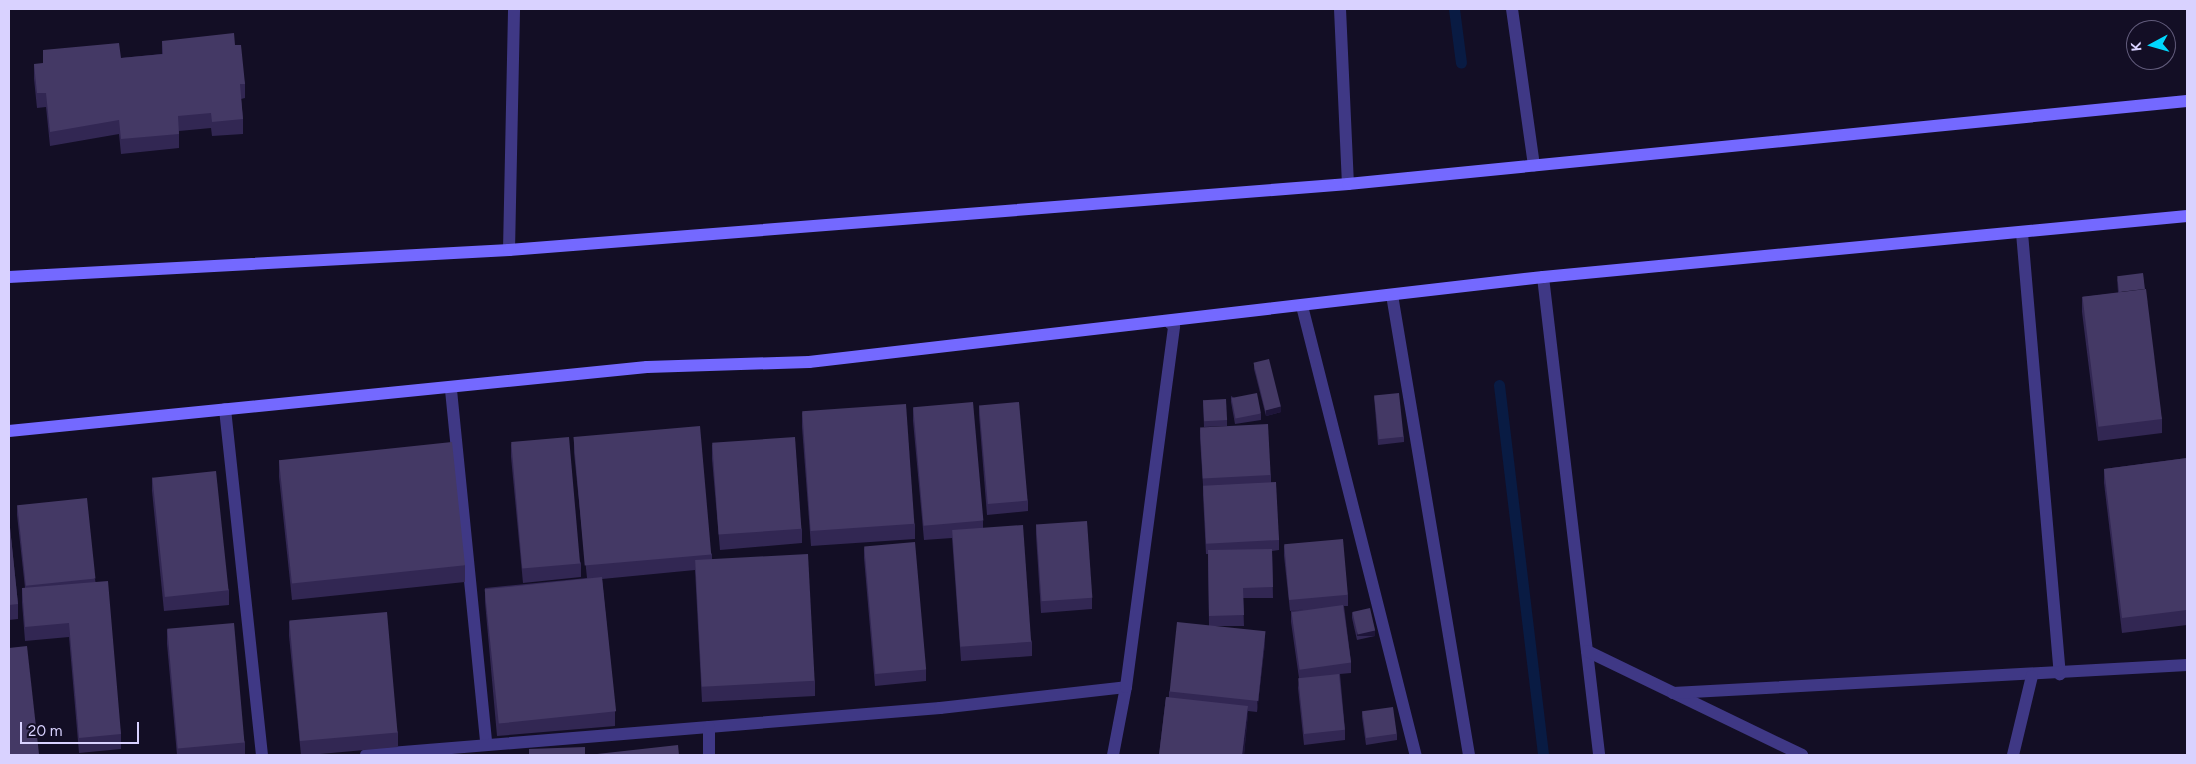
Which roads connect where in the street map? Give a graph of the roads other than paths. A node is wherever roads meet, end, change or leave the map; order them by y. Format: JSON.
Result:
{"nodes":[{"id":1,"x":514,"y":9,"type":"edge"},
{"id":2,"x":1340,"y":9,"type":"edge"},
{"id":3,"x":1512,"y":9,"type":"edge"},
{"id":4,"x":2187,"y":101,"type":"edge"},
{"id":5,"x":1534,"y":165,"type":"junction"},
{"id":6,"x":1348,"y":184,"type":"junction"},
{"id":7,"x":2187,"y":216,"type":"edge"},
{"id":8,"x":2022,"y":233,"type":"junction"},
{"id":9,"x":509,"y":250,"type":"junction"},
{"id":10,"x":9,"y":277,"type":"edge"},
{"id":11,"x":1543,"y":277,"type":"junction"},
{"id":12,"x":1392,"y":295,"type":"junction"},
{"id":13,"x":1302,"y":306,"type":"junction"},
{"id":14,"x":1170,"y":323,"type":"junction"},
{"id":15,"x":451,"y":390,"type":"junction"},
{"id":16,"x":225,"y":409,"type":"junction"},
{"id":17,"x":9,"y":431,"type":"edge"},
{"id":18,"x":1587,"y":651,"type":"junction"},
{"id":19,"x":2187,"y":665,"type":"edge"},
{"id":20,"x":2060,"y":674,"type":"junction"},
{"id":21,"x":2032,"y":676,"type":"junction"},
{"id":22,"x":1126,"y":687,"type":"junction"},
{"id":23,"x":1673,"y":693,"type":"junction"},
{"id":24,"x":709,"y":727,"type":"junction"},
{"id":25,"x":486,"y":743,"type":"junction"},
{"id":26,"x":262,"y":755,"type":"edge"},
{"id":27,"x":366,"y":755,"type":"edge"},
{"id":28,"x":709,"y":755,"type":"edge"},
{"id":29,"x":1113,"y":755,"type":"edge"},
{"id":30,"x":1416,"y":755,"type":"edge"},
{"id":31,"x":1470,"y":755,"type":"edge"},
{"id":32,"x":1599,"y":755,"type":"edge"},
{"id":33,"x":1802,"y":755,"type":"edge"},
{"id":34,"x":2013,"y":755,"type":"edge"}],
"edges":[{"from":1,"to":9,"type":"street"},
{"from":2,"to":6,"type":"street"},
{"from":3,"to":5,"type":"street"},
{"from":4,"to":5,"type":"main road"},
{"from":5,"to":6,"type":"main road"},
{"from":6,"to":9,"type":"main road"},
{"from":7,"to":8,"type":"main road"},
{"from":8,"to":11,"type":"main road"},
{"from":8,"to":20,"type":"street"},
{"from":9,"to":10,"type":"main road"},
{"from":11,"to":12,"type":"main road"},
{"from":11,"to":18,"type":"street"},
{"from":12,"to":13,"type":"main road"},
{"from":12,"to":31,"type":"street"},
{"from":13,"to":14,"type":"main road"},
{"from":13,"to":30,"type":"street"},
{"from":14,"to":15,"type":"main road"},
{"from":14,"to":22,"type":"street"},
{"from":15,"to":16,"type":"main road"},
{"from":15,"to":25,"type":"street"},
{"from":16,"to":17,"type":"main road"},
{"from":16,"to":26,"type":"street"},
{"from":18,"to":23,"type":"street"},
{"from":18,"to":32,"type":"street"},
{"from":19,"to":20,"type":"street"},
{"from":20,"to":21,"type":"street"},
{"from":21,"to":23,"type":"street"},
{"from":21,"to":34,"type":"street"},
{"from":22,"to":24,"type":"street"},
{"from":22,"to":29,"type":"street"},
{"from":23,"to":33,"type":"street"},
{"from":24,"to":25,"type":"street"},
{"from":24,"to":28,"type":"street"},
{"from":25,"to":27,"type":"street"}]}
